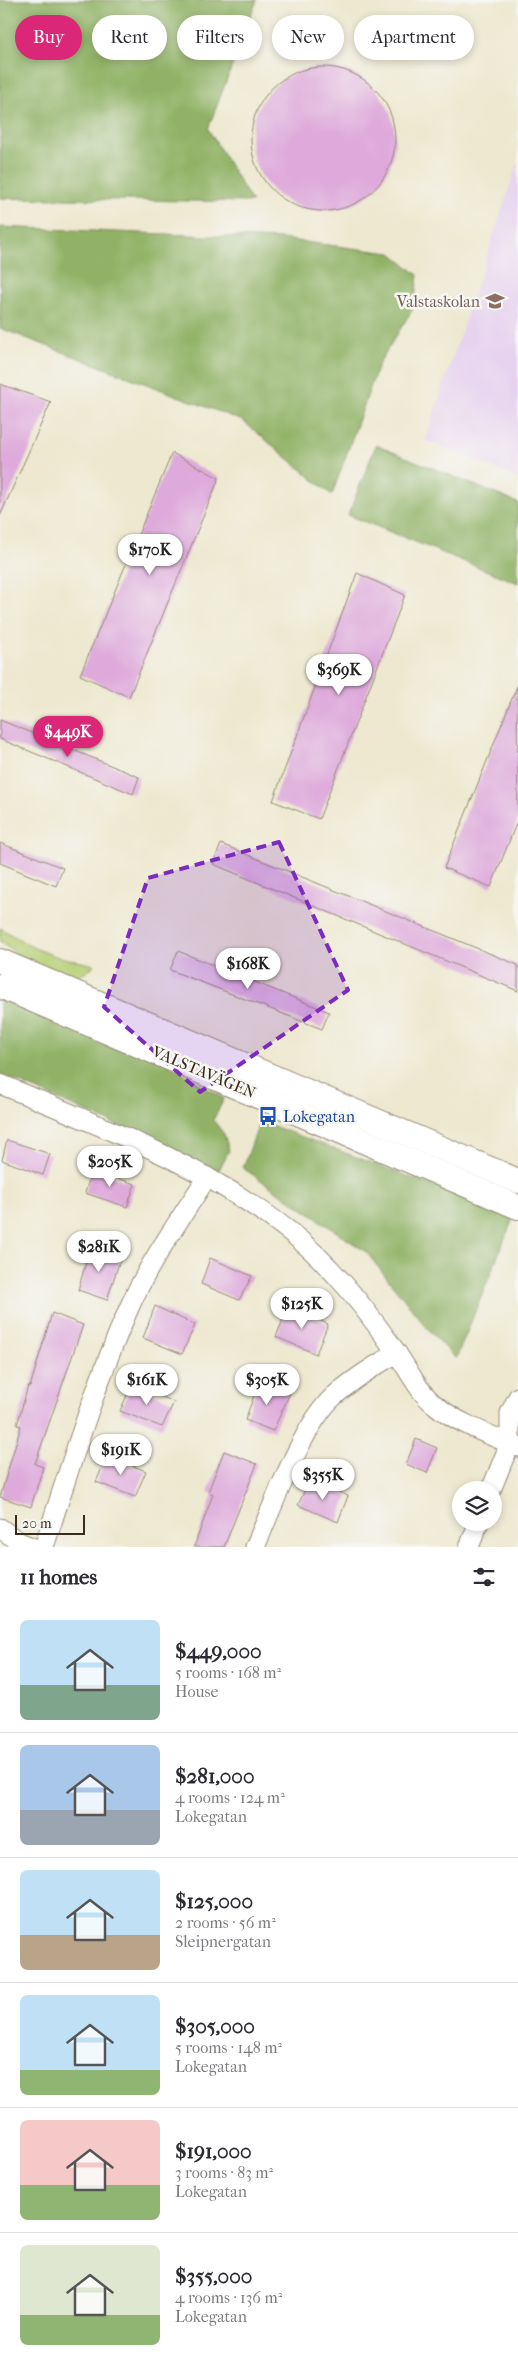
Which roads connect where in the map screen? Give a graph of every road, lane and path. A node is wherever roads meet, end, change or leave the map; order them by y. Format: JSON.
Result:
{"nodes":[{"id":1,"x":0,"y":962,"type":"edge"},
{"id":2,"x":0,"y":986,"type":"edge"},
{"id":3,"x":0,"y":1084,"type":"edge"},
{"id":4,"x":207,"y":1177,"type":"junction"},
{"id":5,"x":518,"y":1181,"type":"edge"},
{"id":6,"x":518,"y":1207,"type":"edge"},
{"id":7,"x":397,"y":1353,"type":"junction"},
{"id":8,"x":518,"y":1397,"type":"edge"},
{"id":9,"x":515,"y":1442,"type":"edge"},
{"id":10,"x":496,"y":1481,"type":"edge"},
{"id":11,"x":0,"y":1528,"type":"edge"},
{"id":12,"x":476,"y":1531,"type":"edge"},
{"id":13,"x":32,"y":1547,"type":"edge"},
{"id":14,"x":44,"y":1547,"type":"edge"},
{"id":15,"x":255,"y":1547,"type":"edge"},
{"id":16,"x":470,"y":1547,"type":"edge"}],
"edges":[{"from":1,"to":5,"type":"street","name":"VALSTAVÄGEN"},
{"from":2,"to":6,"type":"street","name":"VALSTAVÄGEN"},
{"from":3,"to":4,"type":"street"},
{"from":4,"to":7,"type":"street"},
{"from":4,"to":14,"type":"street"},
{"from":7,"to":9,"type":"street"},
{"from":7,"to":15,"type":"street"},
{"from":8,"to":9,"type":"street"},
{"from":9,"to":10,"type":"street"},
{"from":11,"to":13,"type":"street"},
{"from":12,"to":16,"type":"street"}]}
